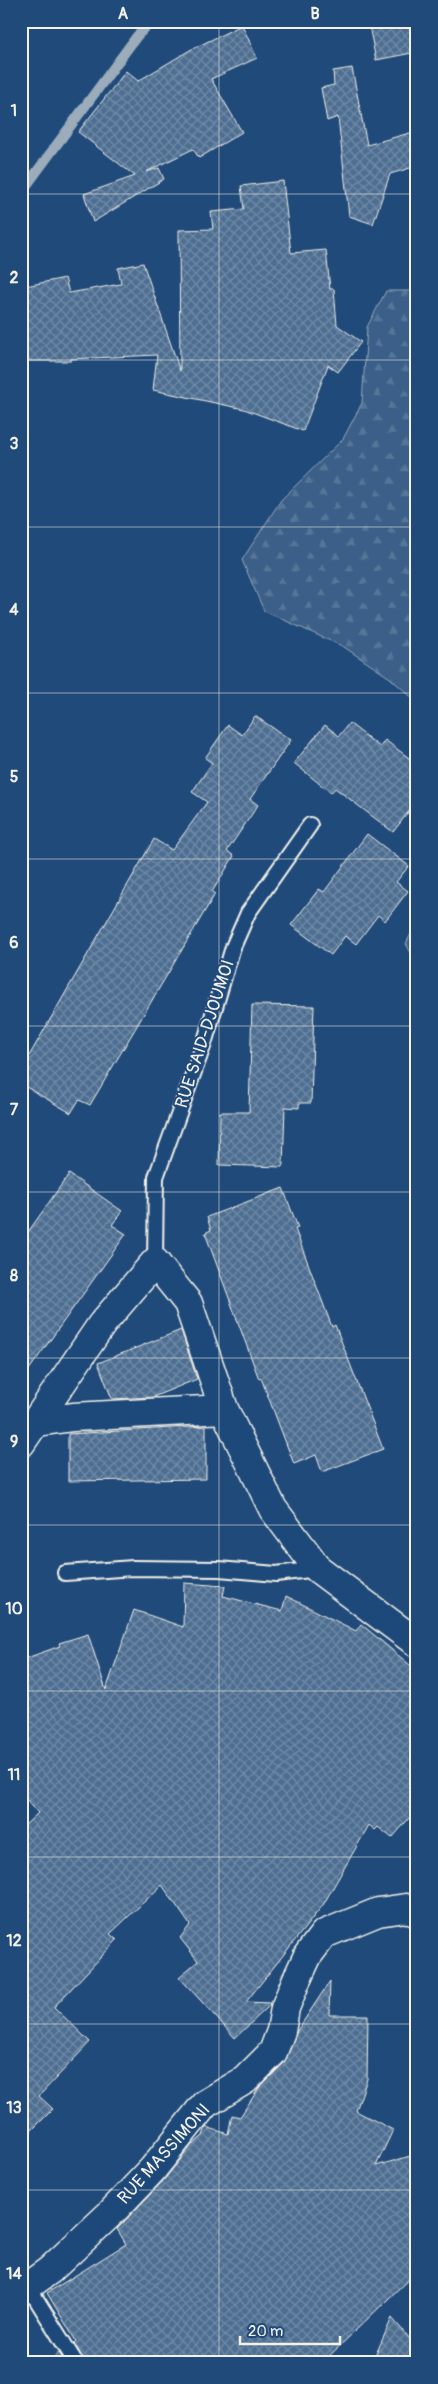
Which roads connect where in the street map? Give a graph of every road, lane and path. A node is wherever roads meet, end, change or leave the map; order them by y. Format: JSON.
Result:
{"nodes":[{"id":1,"x":310,"y":825,"type":"dead end"},
{"id":2,"x":155,"y":1262,"type":"junction"},
{"id":3,"x":224,"y":1409,"type":"junction"},
{"id":4,"x":29,"y":1432,"type":"edge"},
{"id":5,"x":318,"y":1569,"type":"junction"},
{"id":6,"x":65,"y":1573,"type":"dead end"},
{"id":7,"x":417,"y":1643,"type":"edge"},
{"id":8,"x":417,"y":1913,"type":"edge"},
{"id":9,"x":25,"y":2288,"type":"edge"},
{"id":10,"x":76,"y":2363,"type":"edge"}],
"edges":[{"from":1,"to":2,"type":"lane","name":"RUE SAID-DJOUMOI"},
{"from":2,"to":3,"type":"street"},
{"from":2,"to":4,"type":"street"},
{"from":3,"to":4,"type":"street"},
{"from":3,"to":5,"type":"street"},
{"from":5,"to":6,"type":"lane"},
{"from":5,"to":7,"type":"street"},
{"from":8,"to":9,"type":"street","name":"RUE MASSIMONI"},
{"from":9,"to":10,"type":"lane"}]}
